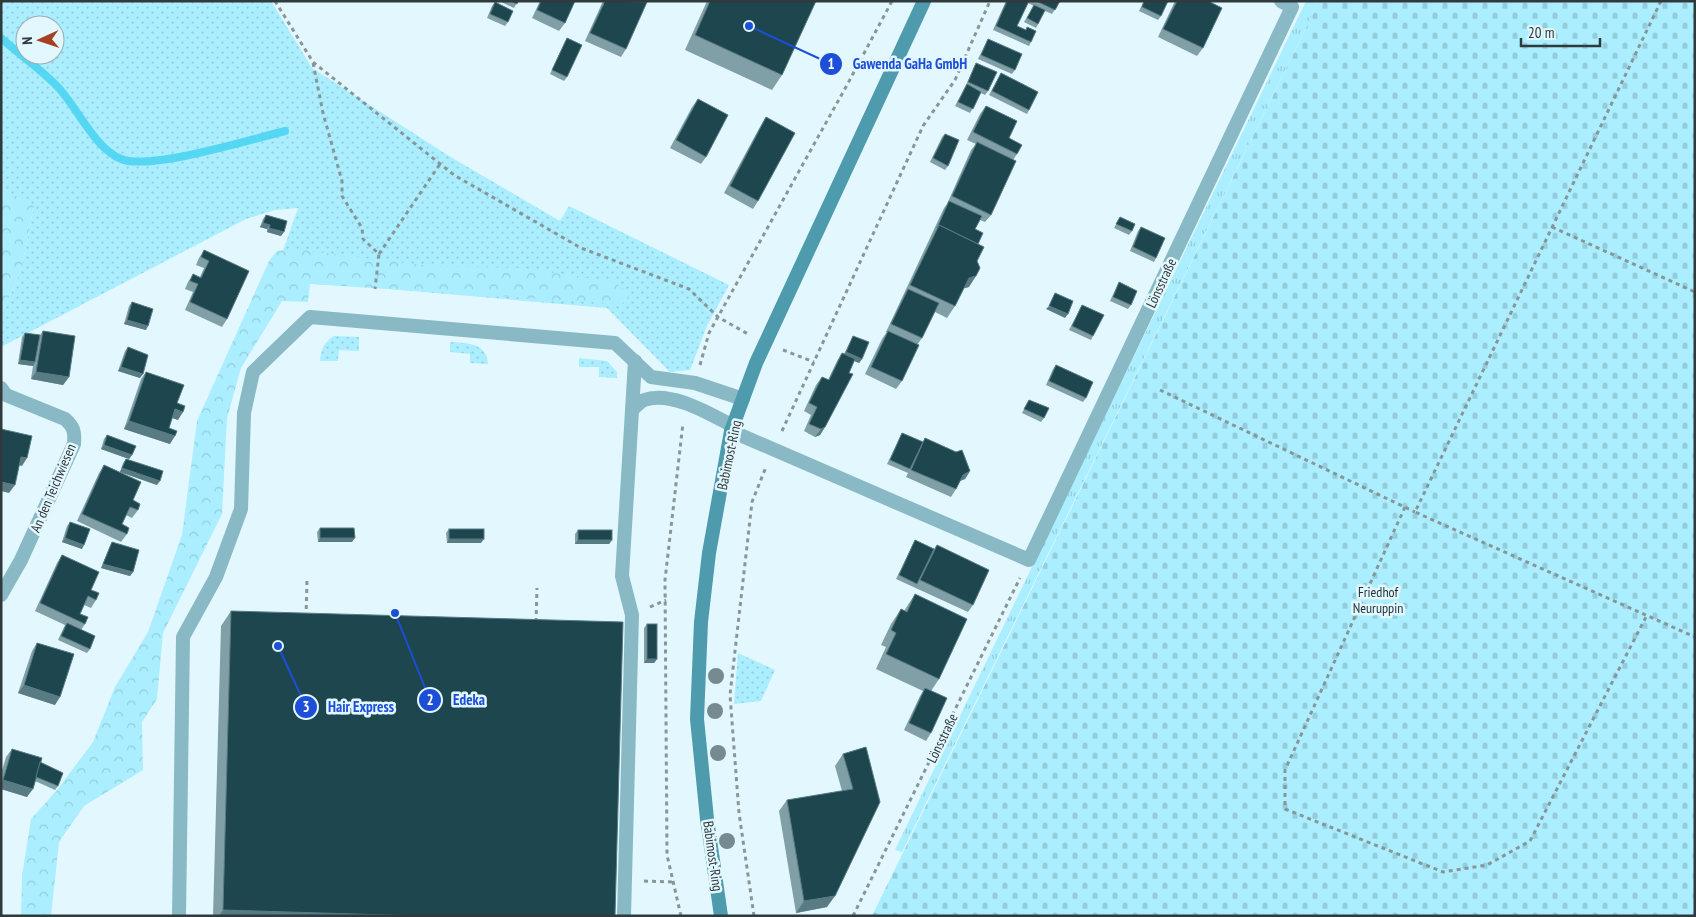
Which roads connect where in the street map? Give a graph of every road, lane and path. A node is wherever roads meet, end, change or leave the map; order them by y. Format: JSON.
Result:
{"nodes":[{"id":1,"x":275,"y":1,"type":"edge"},
{"id":2,"x":924,"y":1,"type":"edge"},
{"id":3,"x":1661,"y":1,"type":"edge"},
{"id":4,"x":1290,"y":3,"type":"edge"},
{"id":5,"x":313,"y":62,"type":"junction"},
{"id":6,"x":440,"y":164,"type":"junction"},
{"id":7,"x":1552,"y":227,"type":"junction"},
{"id":8,"x":379,"y":254,"type":"junction"},
{"id":9,"x":375,"y":289,"type":"dead end"},
{"id":10,"x":1695,"y":292,"type":"edge"},
{"id":11,"x":718,"y":317,"type":"dead end"},
{"id":12,"x":635,"y":361,"type":"junction"},
{"id":13,"x":1,"y":388,"type":"edge"},
{"id":14,"x":1160,"y":390,"type":"dead end"},
{"id":15,"x":743,"y":399,"type":"junction"},
{"id":16,"x":632,"y":410,"type":"junction"},
{"id":17,"x":732,"y":428,"type":"junction"},
{"id":18,"x":1405,"y":507,"type":"junction"},
{"id":19,"x":1415,"y":512,"type":"junction"},
{"id":20,"x":1029,"y":560,"type":"junction"},
{"id":21,"x":307,"y":580,"type":"dead end"},
{"id":22,"x":537,"y":588,"type":"dead end"},
{"id":23,"x":1,"y":595,"type":"edge"},
{"id":24,"x":1647,"y":616,"type":"junction"},
{"id":25,"x":306,"y":619,"type":"edge"},
{"id":26,"x":536,"y":625,"type":"edge"},
{"id":27,"x":1695,"y":637,"type":"edge"},
{"id":28,"x":626,"y":881,"type":"junction"},
{"id":29,"x":673,"y":882,"type":"dead end"},
{"id":30,"x":179,"y":916,"type":"edge"},
{"id":31,"x":624,"y":916,"type":"edge"},
{"id":32,"x":721,"y":916,"type":"edge"},
{"id":33,"x":853,"y":916,"type":"edge"}],
"edges":[{"from":1,"to":5,"type":"path"},
{"from":2,"to":15,"type":"main road","name":"Babimost-Ring"},
{"from":3,"to":7,"type":"path"},
{"from":4,"to":20,"type":"street","name":"Lönsstraße"},
{"from":5,"to":6,"type":"path"},
{"from":5,"to":8,"type":"path"},
{"from":6,"to":8,"type":"path"},
{"from":6,"to":11,"type":"path"},
{"from":7,"to":10,"type":"path"},
{"from":7,"to":19,"type":"path"},
{"from":8,"to":9,"type":"path"},
{"from":12,"to":15,"type":"street"},
{"from":12,"to":16,"type":"street"},
{"from":12,"to":30,"type":"street"},
{"from":13,"to":23,"type":"street","name":"An den Teichwiesen"},
{"from":14,"to":18,"type":"path"},
{"from":15,"to":17,"type":"main road","name":"Babimost-Ring"},
{"from":16,"to":17,"type":"street"},
{"from":16,"to":28,"type":"street"},
{"from":17,"to":20,"type":"street"},
{"from":17,"to":32,"type":"main road","name":"Babimost-Ring"},
{"from":18,"to":19,"type":"path"},
{"from":18,"to":24,"type":"path"},
{"from":19,"to":24,"type":"path"},
{"from":20,"to":33,"type":"path","name":"Lönsstraße"},
{"from":21,"to":25,"type":"path"},
{"from":22,"to":26,"type":"path"},
{"from":24,"to":27,"type":"path"},
{"from":28,"to":29,"type":"path"},
{"from":28,"to":31,"type":"street"}]}
